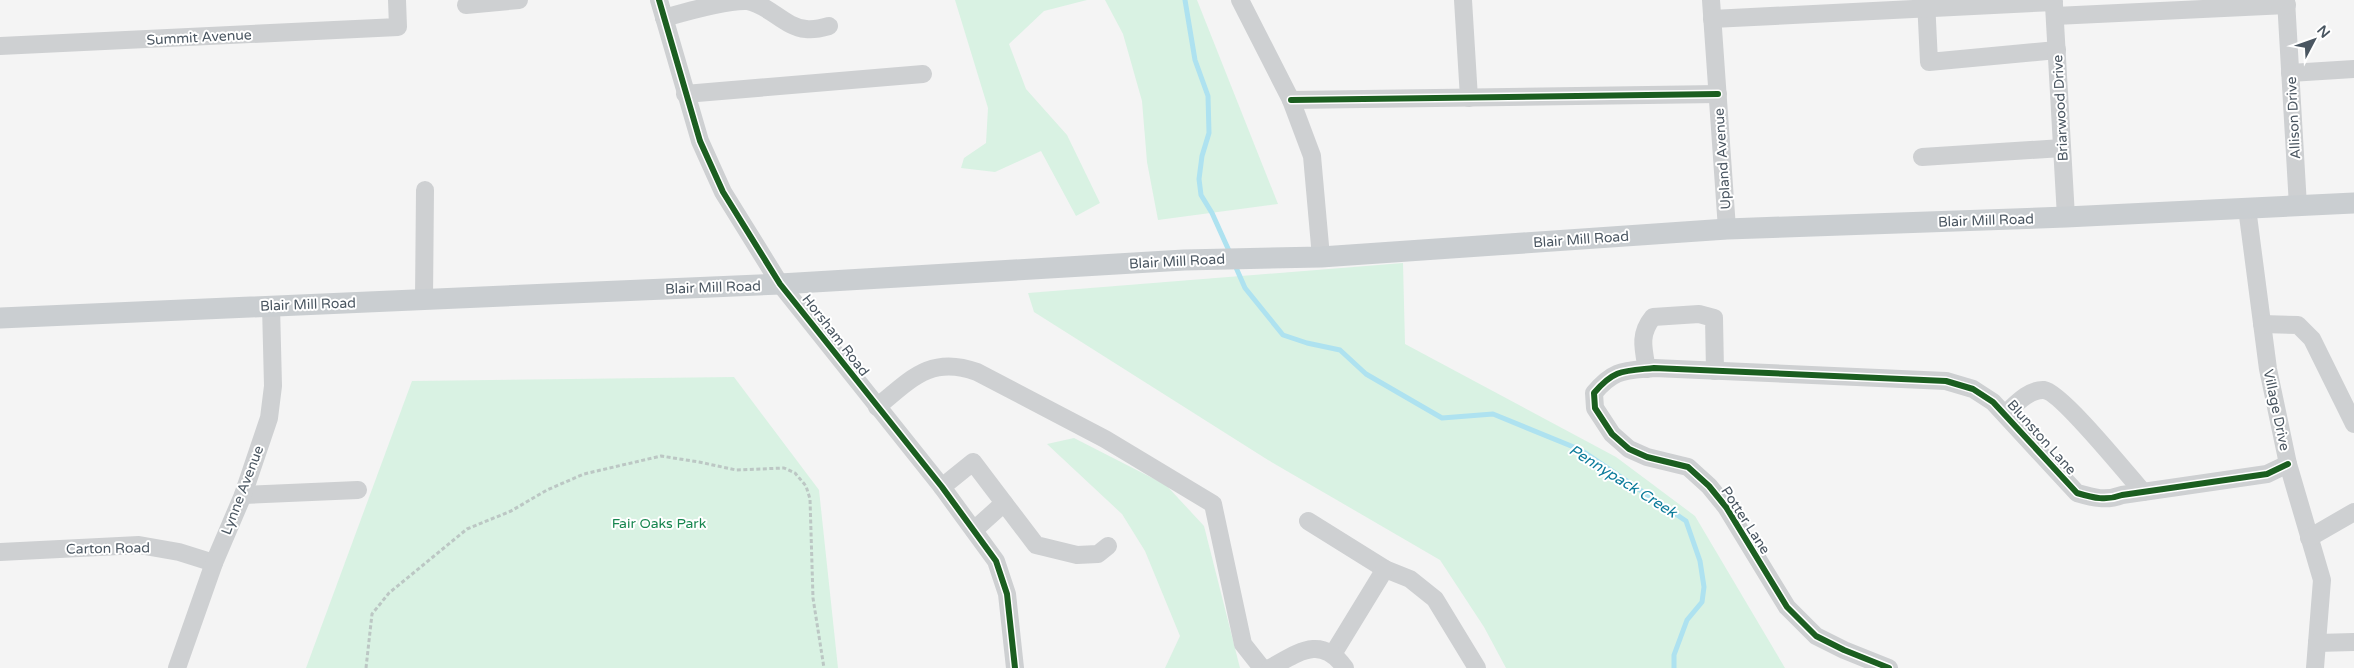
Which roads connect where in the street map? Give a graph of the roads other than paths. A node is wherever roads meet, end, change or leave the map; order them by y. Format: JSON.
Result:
{"nodes":[{"id":1,"x":397,"y":0,"type":"edge"},
{"id":2,"x":519,"y":0,"type":"edge"},
{"id":3,"x":659,"y":0,"type":"edge"},
{"id":4,"x":1240,"y":0,"type":"edge"},
{"id":5,"x":1463,"y":0,"type":"edge"},
{"id":6,"x":1711,"y":0,"type":"edge"},
{"id":7,"x":2286,"y":3,"type":"edge"},
{"id":8,"x":1926,"y":4,"type":"edge"},
{"id":9,"x":466,"y":5,"type":"dead end"},
{"id":10,"x":2054,"y":6,"type":"edge"},
{"id":11,"x":664,"y":18,"type":"junction"},
{"id":12,"x":1712,"y":19,"type":"junction"},
{"id":13,"x":829,"y":26,"type":"dead end"},
{"id":14,"x":0,"y":46,"type":"edge"},
{"id":15,"x":2057,"y":50,"type":"junction"},
{"id":16,"x":2354,"y":69,"type":"edge"},
{"id":17,"x":2290,"y":73,"type":"junction"},
{"id":18,"x":923,"y":74,"type":"dead end"},
{"id":19,"x":685,"y":94,"type":"junction"},
{"id":20,"x":1718,"y":94,"type":"junction"},
{"id":21,"x":1469,"y":98,"type":"junction"},
{"id":22,"x":1291,"y":100,"type":"junction"},
{"id":23,"x":2062,"y":148,"type":"junction"},
{"id":24,"x":1922,"y":157,"type":"dead end"},
{"id":25,"x":425,"y":190,"type":"dead end"},
{"id":26,"x":2354,"y":202,"type":"edge"},
{"id":27,"x":2298,"y":206,"type":"junction"},
{"id":28,"x":2247,"y":208,"type":"junction"},
{"id":29,"x":2066,"y":217,"type":"junction"},
{"id":30,"x":1727,"y":229,"type":"junction"},
{"id":31,"x":1321,"y":257,"type":"junction"},
{"id":32,"x":780,"y":284,"type":"junction"},
{"id":33,"x":424,"y":299,"type":"junction"},
{"id":34,"x":272,"y":306,"type":"junction"},
{"id":35,"x":0,"y":318,"type":"edge"},
{"id":36,"x":2262,"y":324,"type":"junction"},
{"id":37,"x":1651,"y":368,"type":"junction"},
{"id":38,"x":1715,"y":371,"type":"junction"},
{"id":39,"x":877,"y":407,"type":"junction"},
{"id":40,"x":2005,"y":414,"type":"junction"},
{"id":41,"x":2354,"y":424,"type":"edge"},
{"id":42,"x":2288,"y":464,"type":"junction"},
{"id":43,"x":942,"y":487,"type":"junction"},
{"id":44,"x":358,"y":490,"type":"dead end"},
{"id":45,"x":2143,"y":492,"type":"junction"},
{"id":46,"x":243,"y":495,"type":"junction"},
{"id":47,"x":1004,"y":504,"type":"junction"},
{"id":48,"x":2354,"y":512,"type":"edge"},
{"id":49,"x":1308,"y":521,"type":"dead end"},
{"id":50,"x":974,"y":530,"type":"junction"},
{"id":51,"x":2309,"y":538,"type":"junction"},
{"id":52,"x":1108,"y":546,"type":"dead end"},
{"id":53,"x":0,"y":552,"type":"edge"},
{"id":54,"x":214,"y":563,"type":"junction"},
{"id":55,"x":1385,"y":569,"type":"junction"},
{"id":56,"x":2354,"y":642,"type":"edge"},
{"id":57,"x":2317,"y":643,"type":"junction"},
{"id":58,"x":1333,"y":654,"type":"junction"},
{"id":59,"x":177,"y":668,"type":"edge"},
{"id":60,"x":1015,"y":668,"type":"edge"},
{"id":61,"x":1262,"y":668,"type":"edge"},
{"id":62,"x":1270,"y":668,"type":"edge"},
{"id":63,"x":1345,"y":668,"type":"edge"},
{"id":64,"x":1477,"y":668,"type":"edge"},
{"id":65,"x":1889,"y":668,"type":"edge"},
{"id":66,"x":2316,"y":668,"type":"edge"}],
"edges":[{"from":1,"to":14,"type":"street","name":"Summit Avenue"},
{"from":2,"to":9,"type":"street"},
{"from":3,"to":11,"type":"street","name":"Horsham Road"},
{"from":4,"to":22,"type":"street"},
{"from":5,"to":21,"type":"street"},
{"from":6,"to":12,"type":"street","name":"Upland Avenue"},
{"from":7,"to":10,"type":"street"},
{"from":7,"to":17,"type":"street","name":"Allison Drive"},
{"from":8,"to":10,"type":"street"},
{"from":8,"to":12,"type":"street"},
{"from":8,"to":15,"type":"street"},
{"from":10,"to":15,"type":"street","name":"Briarwood Drive"},
{"from":11,"to":13,"type":"street"},
{"from":11,"to":19,"type":"street","name":"Horsham Road"},
{"from":12,"to":20,"type":"street","name":"Upland Avenue"},
{"from":15,"to":23,"type":"street","name":"Briarwood Drive"},
{"from":16,"to":17,"type":"street"},
{"from":17,"to":27,"type":"street","name":"Allison Drive"},
{"from":18,"to":19,"type":"street"},
{"from":19,"to":32,"type":"street","name":"Horsham Road"},
{"from":20,"to":21,"type":"street"},
{"from":20,"to":30,"type":"street","name":"Upland Avenue"},
{"from":21,"to":22,"type":"street"},
{"from":22,"to":31,"type":"street"},
{"from":23,"to":24,"type":"street"},
{"from":23,"to":29,"type":"street","name":"Briarwood Drive"},
{"from":25,"to":33,"type":"street"},
{"from":26,"to":27,"type":"main road","name":"Blair Mill Road"},
{"from":27,"to":28,"type":"main road","name":"Blair Mill Road"},
{"from":28,"to":29,"type":"main road","name":"Blair Mill Road"},
{"from":28,"to":36,"type":"street","name":"Village Drive"},
{"from":29,"to":30,"type":"main road","name":"Blair Mill Road"},
{"from":30,"to":31,"type":"main road","name":"Blair Mill Road"},
{"from":31,"to":32,"type":"main road","name":"Blair Mill Road"},
{"from":32,"to":33,"type":"main road","name":"Blair Mill Road"},
{"from":32,"to":39,"type":"street","name":"Horsham Road"},
{"from":33,"to":34,"type":"main road","name":"Blair Mill Road"},
{"from":34,"to":35,"type":"main road","name":"Blair Mill Road"},
{"from":34,"to":46,"type":"street","name":"Lynne Avenue"},
{"from":36,"to":41,"type":"street"},
{"from":36,"to":42,"type":"street","name":"Village Drive"},
{"from":37,"to":38,"type":"street","name":"Blunston Lane"},
{"from":37,"to":38,"type":"street"},
{"from":37,"to":65,"type":"street","name":"Potter Lane"},
{"from":38,"to":40,"type":"street","name":"Blunston Lane"},
{"from":39,"to":43,"type":"street","name":"Horsham Road"},
{"from":39,"to":61,"type":"street"},
{"from":40,"to":45,"type":"street","name":"Blunston Lane"},
{"from":40,"to":45,"type":"street"},
{"from":42,"to":45,"type":"street","name":"Blunston Lane"},
{"from":42,"to":51,"type":"street","name":"Village Drive"},
{"from":43,"to":47,"type":"street"},
{"from":43,"to":50,"type":"street","name":"Horsham Road"},
{"from":44,"to":46,"type":"street"},
{"from":46,"to":54,"type":"street","name":"Lynne Avenue"},
{"from":47,"to":50,"type":"street"},
{"from":47,"to":52,"type":"street"},
{"from":48,"to":51,"type":"street"},
{"from":49,"to":55,"type":"street"},
{"from":50,"to":60,"type":"street","name":"Horsham Road"},
{"from":51,"to":57,"type":"street","name":"Village Drive"},
{"from":53,"to":54,"type":"street","name":"Carton Road"},
{"from":54,"to":59,"type":"street","name":"Lynne Avenue"},
{"from":55,"to":58,"type":"street"},
{"from":55,"to":64,"type":"street"},
{"from":56,"to":57,"type":"street"},
{"from":57,"to":66,"type":"street","name":"Village Drive"},
{"from":58,"to":62,"type":"street"},
{"from":58,"to":63,"type":"street"}]}
